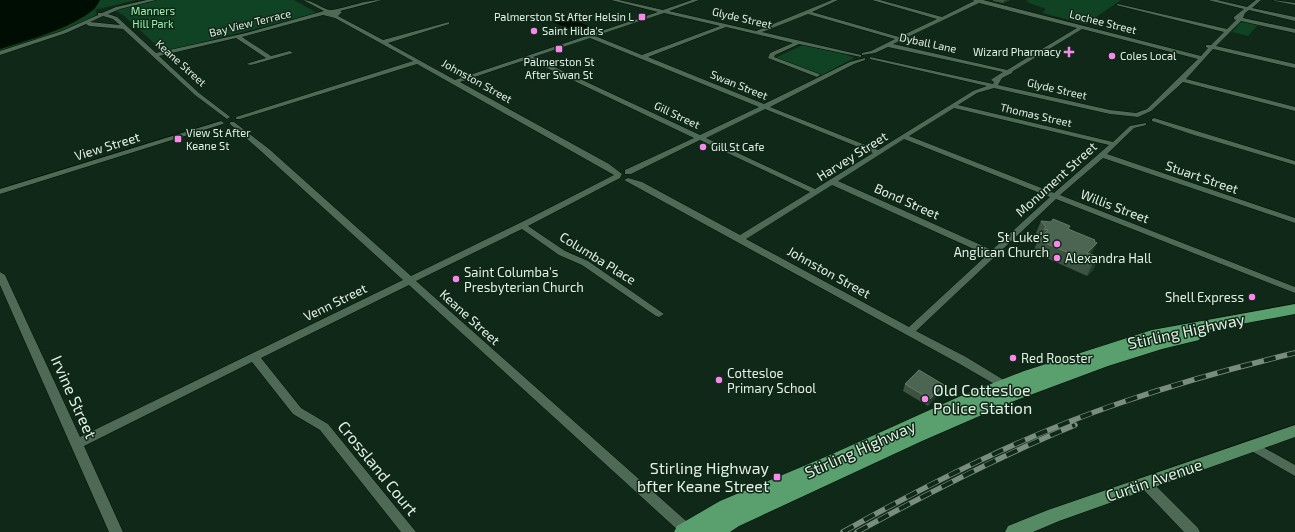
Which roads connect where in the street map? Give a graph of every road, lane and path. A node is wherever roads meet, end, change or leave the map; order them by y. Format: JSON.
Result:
{"nodes":[{"id":1,"x":148,"y":0,"type":"edge"},
{"id":2,"x":154,"y":0,"type":"edge"},
{"id":3,"x":305,"y":0,"type":"edge"},
{"id":4,"x":380,"y":0,"type":"edge"},
{"id":5,"x":613,"y":0,"type":"edge"},
{"id":6,"x":697,"y":0,"type":"edge"},
{"id":7,"x":874,"y":0,"type":"edge"},
{"id":8,"x":978,"y":0,"type":"edge"},
{"id":9,"x":1210,"y":0,"type":"edge"},
{"id":10,"x":1259,"y":0,"type":"edge"},
{"id":11,"x":1275,"y":0,"type":"edge"},
{"id":12,"x":832,"y":1,"type":"edge"},
{"id":13,"x":1295,"y":4,"type":"edge"},
{"id":14,"x":1118,"y":5,"type":"dead end"},
{"id":15,"x":1249,"y":8,"type":"junction"},
{"id":16,"x":1295,"y":11,"type":"edge"},
{"id":17,"x":663,"y":12,"type":"junction"},
{"id":18,"x":808,"y":12,"type":"junction"},
{"id":19,"x":330,"y":13,"type":"junction"},
{"id":20,"x":103,"y":14,"type":"junction"},
{"id":21,"x":1288,"y":17,"type":"junction"},
{"id":22,"x":1295,"y":18,"type":"edge"},
{"id":23,"x":943,"y":19,"type":"junction"},
{"id":24,"x":1237,"y":19,"type":"junction"},
{"id":25,"x":447,"y":23,"type":"dead end"},
{"id":26,"x":81,"y":25,"type":"junction"},
{"id":27,"x":725,"y":26,"type":"junction"},
{"id":28,"x":1082,"y":27,"type":"junction"},
{"id":29,"x":125,"y":28,"type":"junction"},
{"id":30,"x":1226,"y":30,"type":"junction"},
{"id":31,"x":1295,"y":31,"type":"edge"},
{"id":32,"x":756,"y":33,"type":"junction"},
{"id":33,"x":590,"y":36,"type":"junction"},
{"id":34,"x":238,"y":37,"type":"junction"},
{"id":35,"x":899,"y":39,"type":"junction"},
{"id":36,"x":384,"y":42,"type":"junction"},
{"id":37,"x":798,"y":42,"type":"junction"},
{"id":38,"x":888,"y":45,"type":"junction"},
{"id":39,"x":1209,"y":46,"type":"junction"},
{"id":40,"x":0,"y":53,"type":"edge"},
{"id":41,"x":290,"y":53,"type":"dead end"},
{"id":42,"x":866,"y":56,"type":"junction"},
{"id":43,"x":158,"y":57,"type":"junction"},
{"id":44,"x":528,"y":57,"type":"junction"},
{"id":45,"x":643,"y":57,"type":"junction"},
{"id":46,"x":1200,"y":57,"type":"junction"},
{"id":47,"x":270,"y":58,"type":"junction"},
{"id":48,"x":417,"y":62,"type":"junction"},
{"id":49,"x":249,"y":64,"type":"dead end"},
{"id":50,"x":1295,"y":66,"type":"edge"},
{"id":51,"x":1010,"y":72,"type":"junction"},
{"id":52,"x":817,"y":75,"type":"dead end"},
{"id":53,"x":999,"y":78,"type":"junction"},
{"id":54,"x":1180,"y":79,"type":"junction"},
{"id":55,"x":455,"y":82,"type":"junction"},
{"id":56,"x":983,"y":84,"type":"junction"},
{"id":57,"x":992,"y":86,"type":"junction"},
{"id":58,"x":975,"y":92,"type":"junction"},
{"id":59,"x":765,"y":106,"type":"junction"},
{"id":60,"x":953,"y":106,"type":"junction"},
{"id":61,"x":1295,"y":109,"type":"edge"},
{"id":62,"x":1151,"y":117,"type":"junction"},
{"id":63,"x":1134,"y":119,"type":"junction"},
{"id":64,"x":229,"y":120,"type":"junction"},
{"id":65,"x":904,"y":137,"type":"junction"},
{"id":66,"x":700,"y":138,"type":"junction"},
{"id":67,"x":1114,"y":144,"type":"junction"},
{"id":68,"x":879,"y":153,"type":"junction"},
{"id":69,"x":1102,"y":155,"type":"junction"},
{"id":70,"x":1295,"y":163,"type":"edge"},
{"id":71,"x":627,"y":177,"type":"junction"},
{"id":72,"x":833,"y":182,"type":"junction"},
{"id":73,"x":0,"y":192,"type":"edge"},
{"id":74,"x":816,"y":192,"type":"junction"},
{"id":75,"x":1054,"y":197,"type":"junction"},
{"id":76,"x":1295,"y":221,"type":"edge"},
{"id":77,"x":522,"y":225,"type":"junction"},
{"id":78,"x":740,"y":239,"type":"junction"},
{"id":79,"x":992,"y":254,"type":"junction"},
{"id":80,"x":0,"y":275,"type":"edge"},
{"id":81,"x":409,"y":280,"type":"junction"},
{"id":82,"x":1295,"y":290,"type":"edge"},
{"id":83,"x":1295,"y":310,"type":"edge"},
{"id":84,"x":659,"y":314,"type":"dead end"},
{"id":85,"x":1295,"y":318,"type":"edge"},
{"id":86,"x":909,"y":332,"type":"junction"},
{"id":87,"x":254,"y":357,"type":"junction"},
{"id":88,"x":1003,"y":386,"type":"junction"},
{"id":89,"x":1295,"y":431,"type":"edge"},
{"id":90,"x":77,"y":444,"type":"junction"},
{"id":91,"x":1252,"y":446,"type":"junction"},
{"id":92,"x":1295,"y":471,"type":"edge"},
{"id":93,"x":1145,"y":483,"type":"junction"},
{"id":94,"x":687,"y":531,"type":"edge"},
{"id":95,"x":116,"y":532,"type":"edge"},
{"id":96,"x":409,"y":532,"type":"edge"},
{"id":97,"x":713,"y":532,"type":"edge"},
{"id":98,"x":1014,"y":532,"type":"edge"},
{"id":99,"x":1193,"y":532,"type":"edge"}],
"edges":[{"from":1,"to":20,"type":"street"},
{"from":2,"to":20,"type":"street"},
{"from":3,"to":19,"type":"street","name":"Johnston Street"},
{"from":4,"to":19,"type":"street","name":"Bay View Terrace"},
{"from":5,"to":17,"type":"street","name":"Glyde Street"},
{"from":6,"to":17,"type":"street"},
{"from":7,"to":23,"type":"street"},
{"from":8,"to":23,"type":"street"},
{"from":8,"to":28,"type":"street","name":"Lochee Street"},
{"from":9,"to":15,"type":"street"},
{"from":10,"to":15,"type":"street"},
{"from":11,"to":13,"type":"street"},
{"from":12,"to":18,"type":"street"},
{"from":14,"to":30,"type":"street"},
{"from":15,"to":21,"type":"street"},
{"from":15,"to":24,"type":"street"},
{"from":16,"to":21,"type":"street"},
{"from":17,"to":27,"type":"street","name":"Glyde Street"},
{"from":17,"to":33,"type":"street"},
{"from":18,"to":32,"type":"street"},
{"from":18,"to":35,"type":"street"},
{"from":19,"to":34,"type":"street","name":"Bay View Terrace"},
{"from":19,"to":36,"type":"street","name":"Johnston Street"},
{"from":20,"to":26,"type":"street"},
{"from":20,"to":29,"type":"street","name":"Keane Street"},
{"from":21,"to":22,"type":"street"},
{"from":23,"to":35,"type":"street"},
{"from":24,"to":30,"type":"street"},
{"from":24,"to":31,"type":"street"},
{"from":25,"to":36,"type":"street"},
{"from":26,"to":29,"type":"street"},
{"from":26,"to":40,"type":"street"},
{"from":27,"to":32,"type":"street","name":"Glyde Street"},
{"from":27,"to":45,"type":"street"},
{"from":28,"to":46,"type":"street","name":"Lochee Street"},
{"from":28,"to":51,"type":"street","name":"Harvey Street"},
{"from":29,"to":43,"type":"street","name":"Keane Street"},
{"from":30,"to":39,"type":"street"},
{"from":32,"to":37,"type":"street","name":"Glyde Street"},
{"from":33,"to":44,"type":"street"},
{"from":33,"to":45,"type":"street","name":"Swan Street"},
{"from":34,"to":43,"type":"street","name":"Bay View Terrace"},
{"from":34,"to":47,"type":"street"},
{"from":35,"to":38,"type":"street"},
{"from":36,"to":48,"type":"street","name":"Johnston Street"},
{"from":37,"to":42,"type":"street","name":"Glyde Street"},
{"from":37,"to":52,"type":"street"},
{"from":38,"to":42,"type":"street"},
{"from":38,"to":51,"type":"street","name":"Dyball Lane"},
{"from":39,"to":46,"type":"street"},
{"from":39,"to":50,"type":"street"},
{"from":41,"to":47,"type":"street"},
{"from":42,"to":56,"type":"street","name":"Glyde Street"},
{"from":42,"to":59,"type":"street"},
{"from":43,"to":64,"type":"street","name":"Keane Street"},
{"from":44,"to":55,"type":"street"},
{"from":44,"to":66,"type":"street","name":"Gill Street"},
{"from":45,"to":59,"type":"street","name":"Swan Street"},
{"from":46,"to":54,"type":"street"},
{"from":47,"to":49,"type":"street"},
{"from":48,"to":55,"type":"street","name":"Johnston Street"},
{"from":48,"to":64,"type":"street","name":"View Street"},
{"from":51,"to":53,"type":"street","name":"Harvey Street"},
{"from":53,"to":56,"type":"street","name":"Harvey Street"},
{"from":53,"to":57,"type":"street","name":"Harvey Street"},
{"from":54,"to":61,"type":"street"},
{"from":54,"to":62,"type":"street"},
{"from":55,"to":71,"type":"street","name":"Johnston Street"},
{"from":56,"to":57,"type":"street","name":"Glyde Street"},
{"from":56,"to":58,"type":"street","name":"Harvey Street"},
{"from":57,"to":58,"type":"street","name":"Harvey Street"},
{"from":57,"to":63,"type":"street","name":"Glyde Street"},
{"from":58,"to":60,"type":"street","name":"Harvey Street"},
{"from":59,"to":66,"type":"street"},
{"from":59,"to":68,"type":"street","name":"Swan Street"},
{"from":60,"to":65,"type":"street","name":"Harvey Street"},
{"from":60,"to":67,"type":"street","name":"Thomas Street"},
{"from":62,"to":63,"type":"street","name":"Glyde Street"},
{"from":62,"to":63,"type":"street","name":"Monument Street"},
{"from":62,"to":70,"type":"street"},
{"from":63,"to":67,"type":"street","name":"Monument Street"},
{"from":64,"to":73,"type":"street","name":"View Street"},
{"from":64,"to":81,"type":"street","name":"Keane Street"},
{"from":65,"to":68,"type":"street","name":"Harvey Street"},
{"from":65,"to":75,"type":"street","name":"Willis Street"},
{"from":66,"to":71,"type":"street"},
{"from":66,"to":74,"type":"street","name":"Gill Street"},
{"from":67,"to":69,"type":"street","name":"Monument Street"},
{"from":68,"to":72,"type":"street","name":"Harvey Street"},
{"from":69,"to":75,"type":"street","name":"Monument Street"},
{"from":69,"to":76,"type":"street","name":"Stuart Street"},
{"from":71,"to":77,"type":"street","name":"Venn Street"},
{"from":71,"to":78,"type":"street","name":"Johnston Street"},
{"from":72,"to":74,"type":"street","name":"Harvey Street"},
{"from":72,"to":79,"type":"street","name":"Bond Street"},
{"from":74,"to":78,"type":"street","name":"Harvey Street"},
{"from":75,"to":79,"type":"street","name":"Monument Street"},
{"from":75,"to":82,"type":"street","name":"Willis Street"},
{"from":77,"to":81,"type":"street","name":"Venn Street"},
{"from":77,"to":84,"type":"street","name":"Columba Place"},
{"from":78,"to":86,"type":"street","name":"Johnston Street"},
{"from":79,"to":86,"type":"street","name":"Monument Street"},
{"from":80,"to":90,"type":"street","name":"Irvine Street"},
{"from":81,"to":87,"type":"street","name":"Venn Street"},
{"from":81,"to":94,"type":"street","name":"Keane Street"},
{"from":83,"to":88,"type":"highway","name":"Stirling Highway"},
{"from":85,"to":97,"type":"highway","name":"Stirling Highway"},
{"from":86,"to":88,"type":"street","name":"Johnston Street"},
{"from":87,"to":90,"type":"street","name":"Venn Street"},
{"from":87,"to":96,"type":"street","name":"Crossland Court"},
{"from":88,"to":94,"type":"highway","name":"Stirling Highway"},
{"from":89,"to":91,"type":"main road","name":"Curtin Avenue"},
{"from":90,"to":95,"type":"street","name":"Irvine Street"},
{"from":91,"to":92,"type":"street"},
{"from":91,"to":93,"type":"main road","name":"Curtin Avenue"},
{"from":93,"to":98,"type":"main road","name":"Curtin Avenue"},
{"from":93,"to":99,"type":"street"}]}
